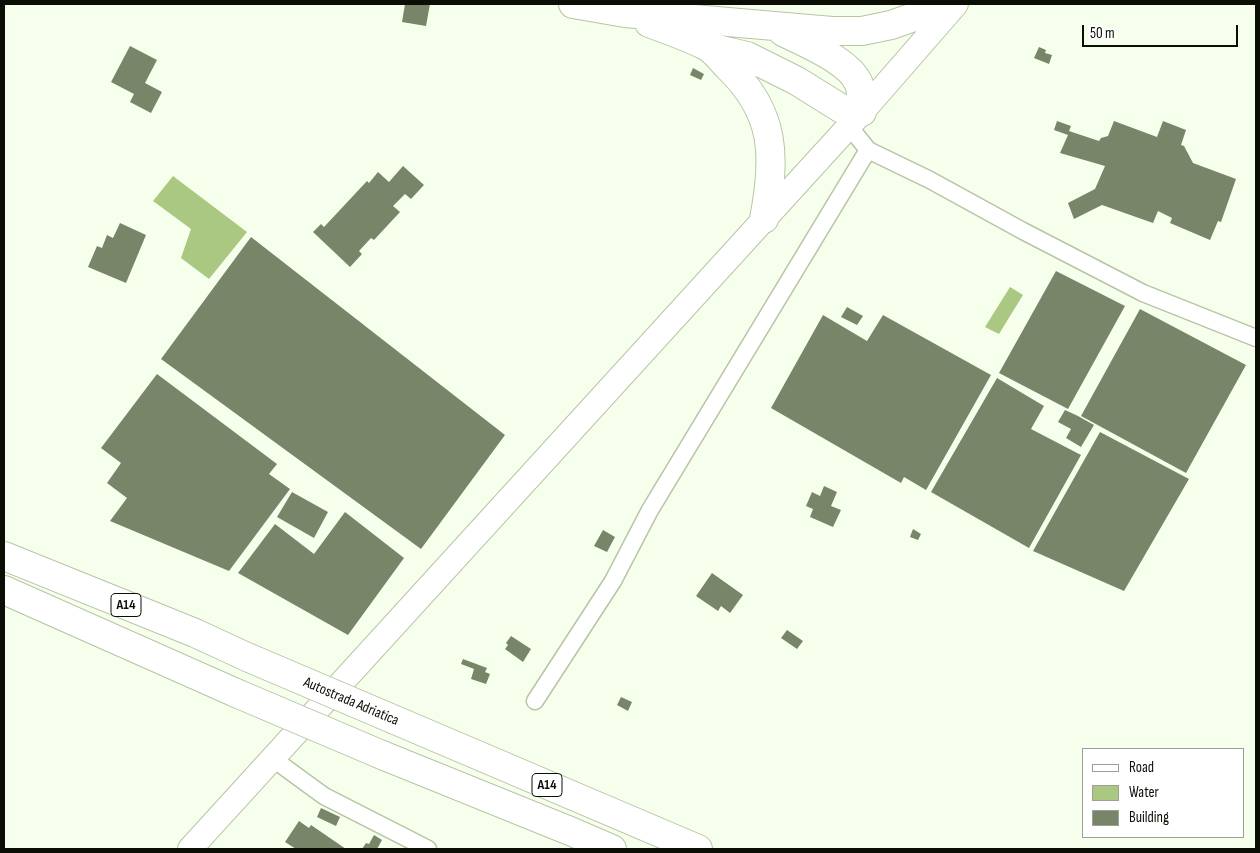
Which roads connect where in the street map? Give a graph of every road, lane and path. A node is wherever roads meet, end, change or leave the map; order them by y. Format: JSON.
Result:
{"nodes":[{"id":1,"x":573,"y":4,"type":"edge"},
{"id":2,"x":952,"y":4,"type":"edge"},
{"id":3,"x":956,"y":4,"type":"edge"},
{"id":4,"x":625,"y":13,"type":"junction"},
{"id":5,"x":769,"y":25,"type":"junction"},
{"id":6,"x":708,"y":47,"type":"junction"},
{"id":7,"x":856,"y":119,"type":"junction"},
{"id":8,"x":868,"y":150,"type":"junction"},
{"id":9,"x":764,"y":218,"type":"junction"},
{"id":10,"x":1256,"y":338,"type":"edge"},
{"id":11,"x":4,"y":537,"type":"edge"},
{"id":12,"x":4,"y":556,"type":"edge"},
{"id":13,"x":4,"y":590,"type":"edge"},
{"id":14,"x":195,"y":633,"type":"junction"},
{"id":15,"x":535,"y":700,"type":"dead end"},
{"id":16,"x":272,"y":758,"type":"junction"},
{"id":17,"x":190,"y":849,"type":"edge"},
{"id":18,"x":428,"y":849,"type":"edge"},
{"id":19,"x":612,"y":849,"type":"edge"},
{"id":20,"x":698,"y":849,"type":"edge"}],
"edges":[{"from":1,"to":4,"type":"highway"},
{"from":2,"to":5,"type":"highway"},
{"from":3,"to":7,"type":"main road"},
{"from":4,"to":5,"type":"highway"},
{"from":4,"to":6,"type":"highway"},
{"from":5,"to":7,"type":"highway"},
{"from":6,"to":7,"type":"highway"},
{"from":6,"to":9,"type":"highway"},
{"from":7,"to":8,"type":"street"},
{"from":7,"to":9,"type":"main road"},
{"from":8,"to":10,"type":"street"},
{"from":8,"to":15,"type":"street"},
{"from":9,"to":16,"type":"main road"},
{"from":11,"to":14,"type":"highway","number":"A14"},
{"from":12,"to":14,"type":"highway","name":"Autostrada Adriatica","number":"A14"},
{"from":13,"to":19,"type":"highway","number":"A14","bridge":true},
{"from":14,"to":20,"type":"highway","name":"Autostrada Adriatica","number":"A14","bridge":true},
{"from":16,"to":17,"type":"main road"},
{"from":16,"to":18,"type":"street"}]}
